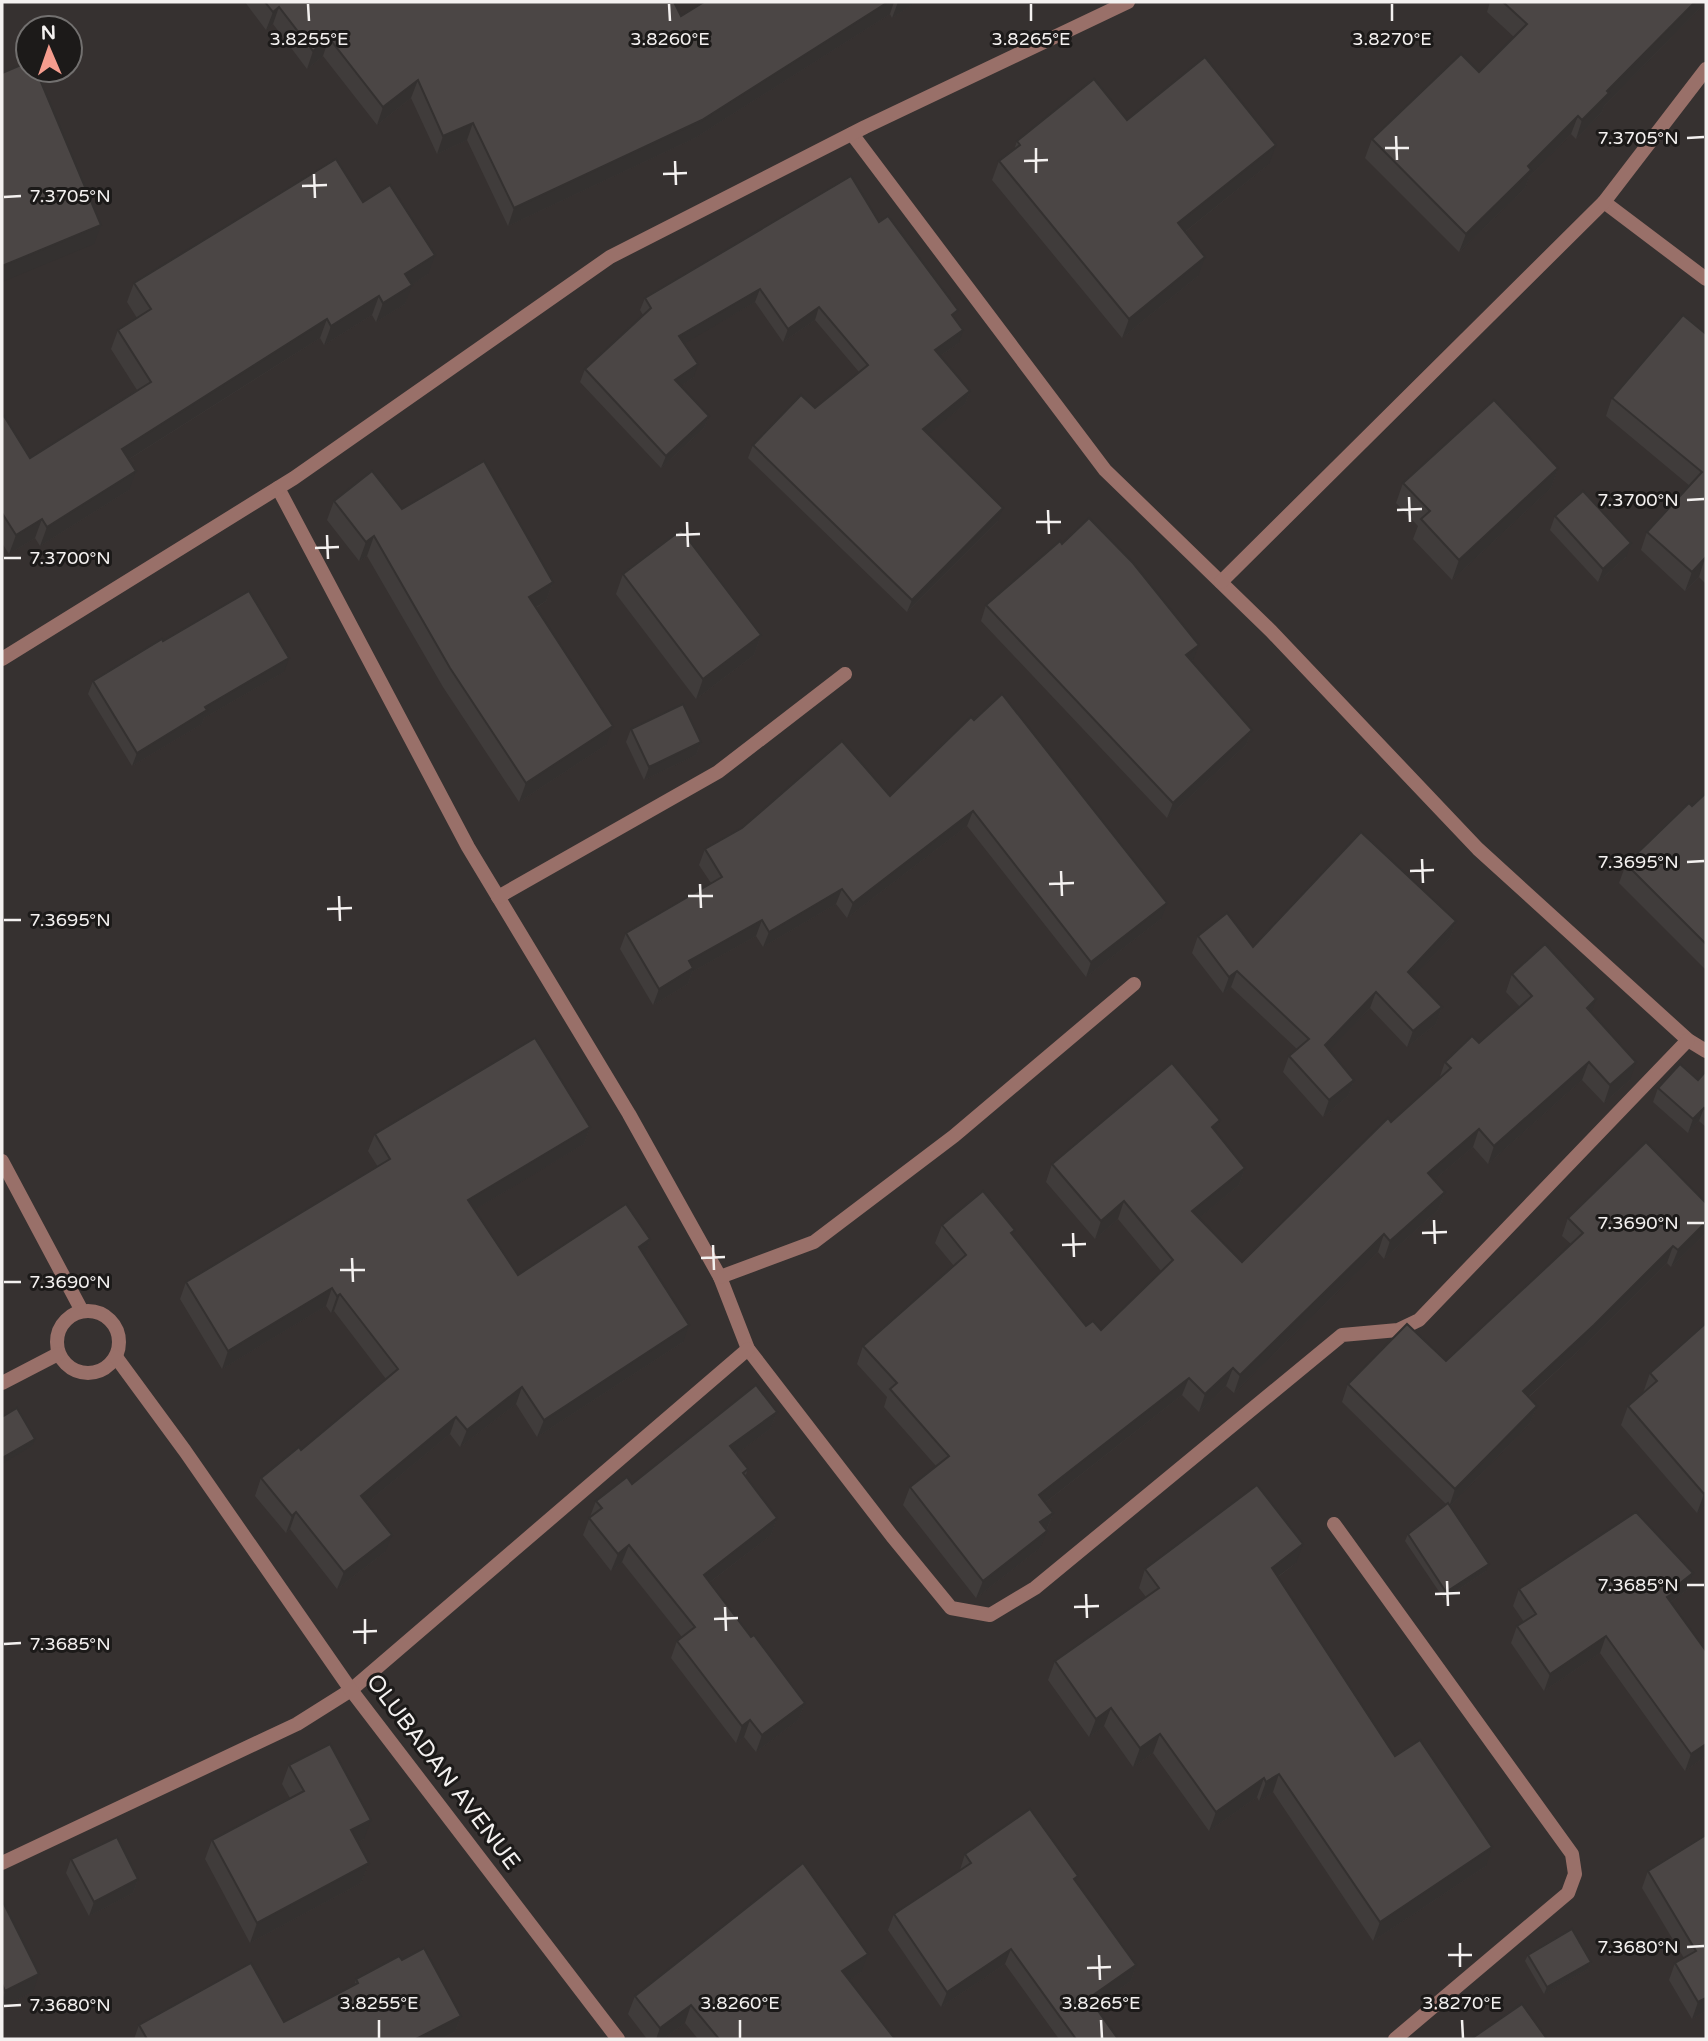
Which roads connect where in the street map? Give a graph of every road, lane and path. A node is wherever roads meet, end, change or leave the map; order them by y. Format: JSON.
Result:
{"nodes":[{"id":1,"x":1128,"y":2,"type":"edge"},
{"id":2,"x":1706,"y":69,"type":"edge"},
{"id":3,"x":852,"y":134,"type":"junction"},
{"id":4,"x":1604,"y":202,"type":"junction"},
{"id":5,"x":1706,"y":279,"type":"edge"},
{"id":6,"x":278,"y":488,"type":"junction"},
{"id":7,"x":1221,"y":582,"type":"junction"},
{"id":8,"x":2,"y":659,"type":"edge"},
{"id":9,"x":845,"y":674,"type":"dead end"},
{"id":10,"x":498,"y":897,"type":"junction"},
{"id":11,"x":1134,"y":984,"type":"dead end"},
{"id":12,"x":1688,"y":1040,"type":"junction"},
{"id":13,"x":1706,"y":1051,"type":"edge"},
{"id":14,"x":2,"y":1161,"type":"edge"},
{"id":15,"x":720,"y":1277,"type":"junction"},
{"id":16,"x":82,"y":1311,"type":"junction"},
{"id":17,"x":748,"y":1349,"type":"junction"},
{"id":18,"x":58,"y":1354,"type":"junction"},
{"id":19,"x":116,"y":1357,"type":"junction"},
{"id":20,"x":2,"y":1383,"type":"edge"},
{"id":21,"x":1334,"y":1524,"type":"dead end"},
{"id":22,"x":351,"y":1690,"type":"junction"},
{"id":23,"x":2,"y":1863,"type":"edge"},
{"id":24,"x":618,"y":2039,"type":"edge"},
{"id":25,"x":1395,"y":2039,"type":"edge"}],
"edges":[{"from":1,"to":3,"type":"street"},
{"from":2,"to":4,"type":"street"},
{"from":3,"to":6,"type":"street"},
{"from":3,"to":7,"type":"street"},
{"from":4,"to":5,"type":"street"},
{"from":4,"to":7,"type":"street"},
{"from":6,"to":8,"type":"street"},
{"from":6,"to":10,"type":"street"},
{"from":7,"to":12,"type":"street"},
{"from":9,"to":10,"type":"street"},
{"from":10,"to":15,"type":"street"},
{"from":11,"to":15,"type":"street"},
{"from":12,"to":13,"type":"street"},
{"from":12,"to":17,"type":"street"},
{"from":14,"to":16,"type":"street"},
{"from":15,"to":17,"type":"street"},
{"from":16,"to":18,"type":"street"},
{"from":16,"to":19,"type":"street"},
{"from":17,"to":22,"type":"street"},
{"from":18,"to":19,"type":"street"},
{"from":18,"to":20,"type":"street"},
{"from":19,"to":22,"type":"street","name":"OLUBADAN AVENUE"},
{"from":21,"to":25,"type":"street"},
{"from":22,"to":23,"type":"street"},
{"from":22,"to":24,"type":"street","name":"OLUBADAN AVENUE"}]}
